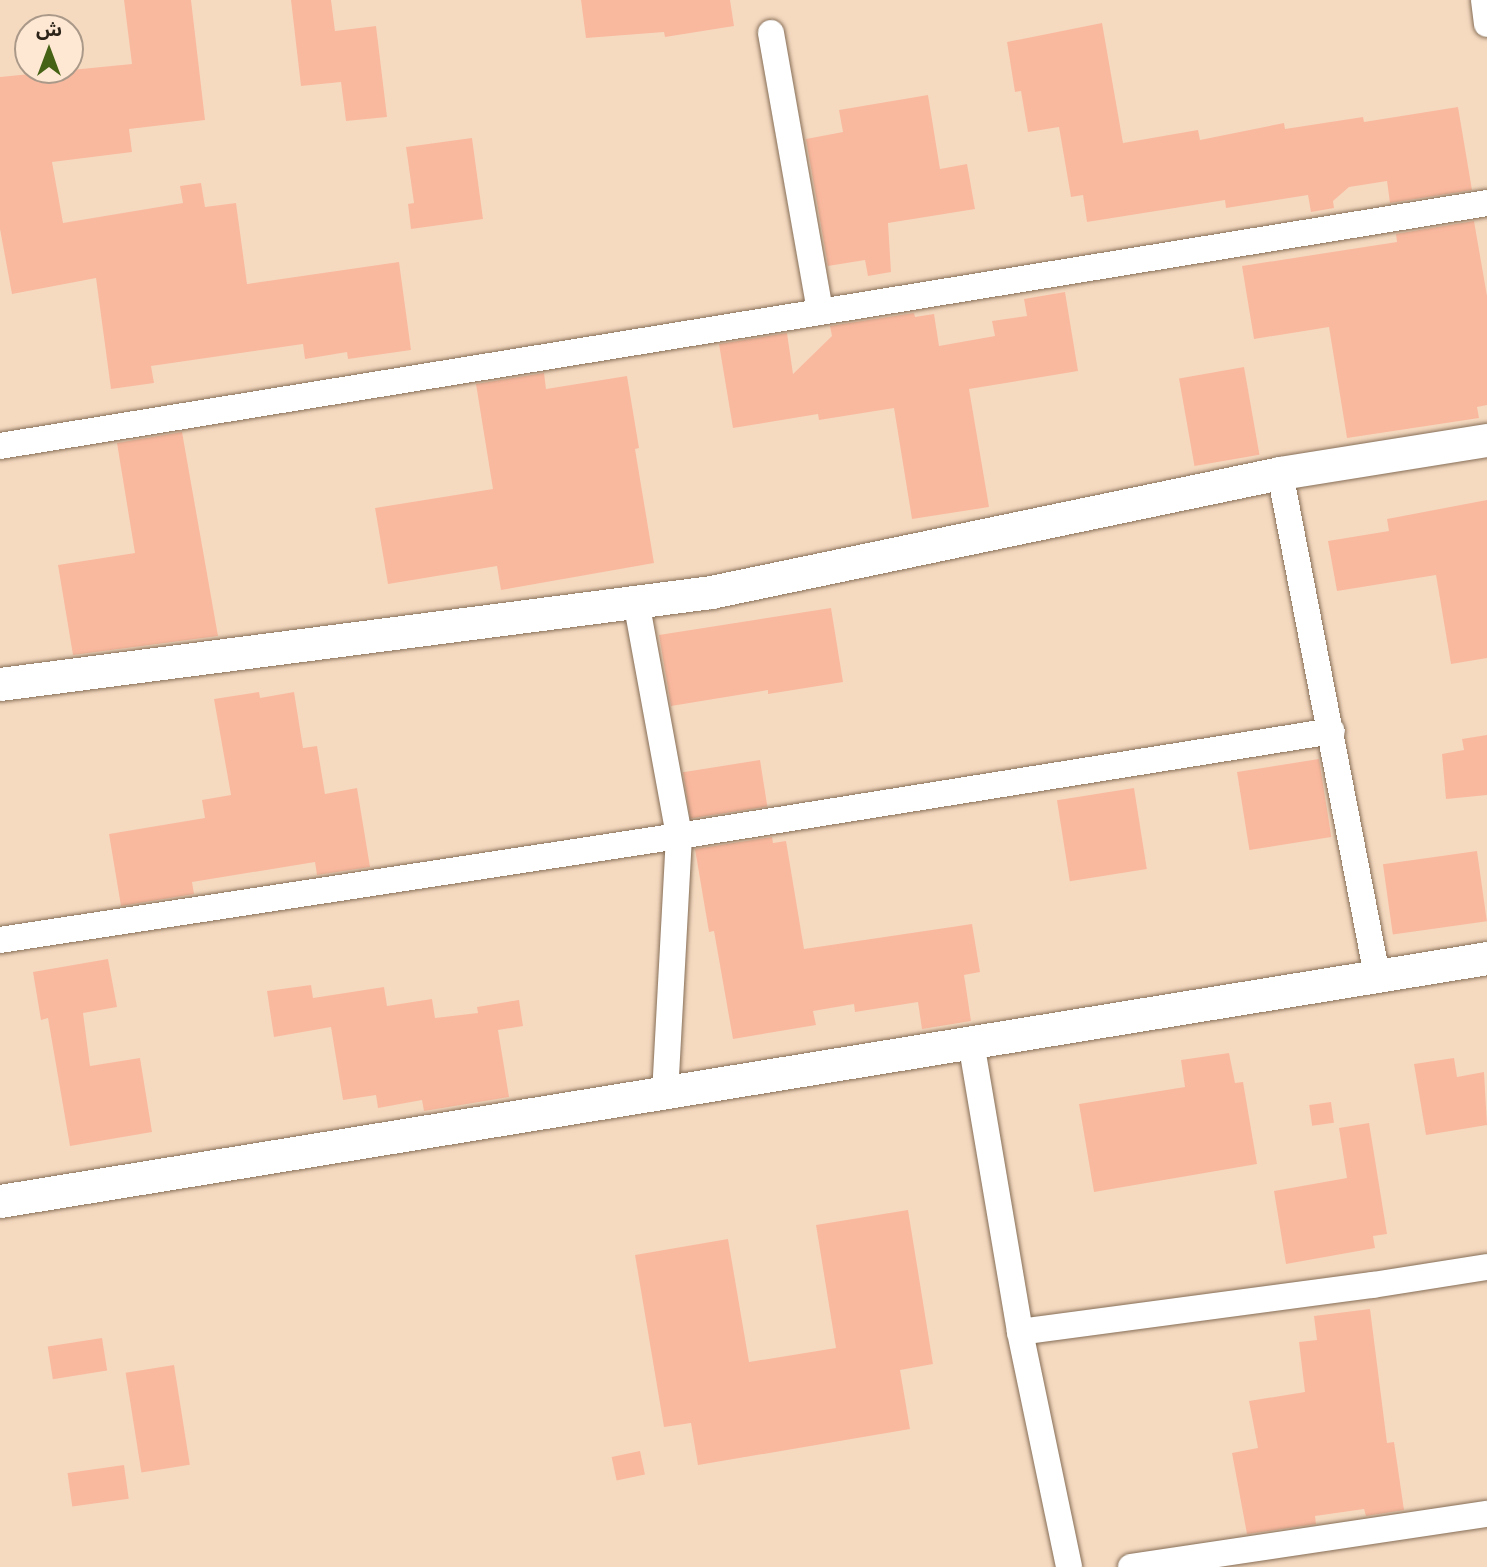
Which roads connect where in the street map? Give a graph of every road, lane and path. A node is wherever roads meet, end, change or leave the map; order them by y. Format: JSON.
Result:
{"nodes":[{"id":1,"x":1484,"y":0,"type":"edge"},
{"id":2,"x":1487,"y":24,"type":"edge"},
{"id":3,"x":771,"y":33,"type":"dead end"},
{"id":4,"x":1487,"y":203,"type":"edge"},
{"id":5,"x":820,"y":312,"type":"junction"},
{"id":6,"x":1487,"y":440,"type":"edge"},
{"id":7,"x":0,"y":446,"type":"edge"},
{"id":8,"x":1280,"y":473,"type":"junction"},
{"id":9,"x":636,"y":601,"type":"junction"},
{"id":10,"x":0,"y":684,"type":"edge"},
{"id":11,"x":1332,"y":731,"type":"junction"},
{"id":12,"x":679,"y":836,"type":"junction"},
{"id":13,"x":0,"y":940,"type":"edge"},
{"id":14,"x":1487,"y":958,"type":"edge"},
{"id":15,"x":1377,"y":976,"type":"junction"},
{"id":16,"x":971,"y":1042,"type":"junction"},
{"id":17,"x":665,"y":1091,"type":"junction"},
{"id":18,"x":0,"y":1201,"type":"edge"},
{"id":19,"x":1487,"y":1267,"type":"edge"},
{"id":20,"x":1020,"y":1332,"type":"junction"},
{"id":21,"x":1487,"y":1514,"type":"edge"},
{"id":22,"x":1069,"y":1567,"type":"edge"},
{"id":23,"x":1131,"y":1567,"type":"edge"}],
"edges":[{"from":1,"to":2,"type":"street"},
{"from":3,"to":5,"type":"street"},
{"from":4,"to":5,"type":"street"},
{"from":5,"to":7,"type":"street"},
{"from":6,"to":8,"type":"street"},
{"from":8,"to":9,"type":"street"},
{"from":8,"to":11,"type":"street"},
{"from":9,"to":10,"type":"street"},
{"from":9,"to":12,"type":"street"},
{"from":11,"to":12,"type":"street"},
{"from":11,"to":15,"type":"street"},
{"from":12,"to":13,"type":"street"},
{"from":12,"to":17,"type":"street"},
{"from":14,"to":15,"type":"street"},
{"from":15,"to":16,"type":"street"},
{"from":16,"to":17,"type":"street"},
{"from":16,"to":20,"type":"street"},
{"from":17,"to":18,"type":"street"},
{"from":19,"to":20,"type":"street"},
{"from":20,"to":22,"type":"street"},
{"from":21,"to":23,"type":"street"}]}
